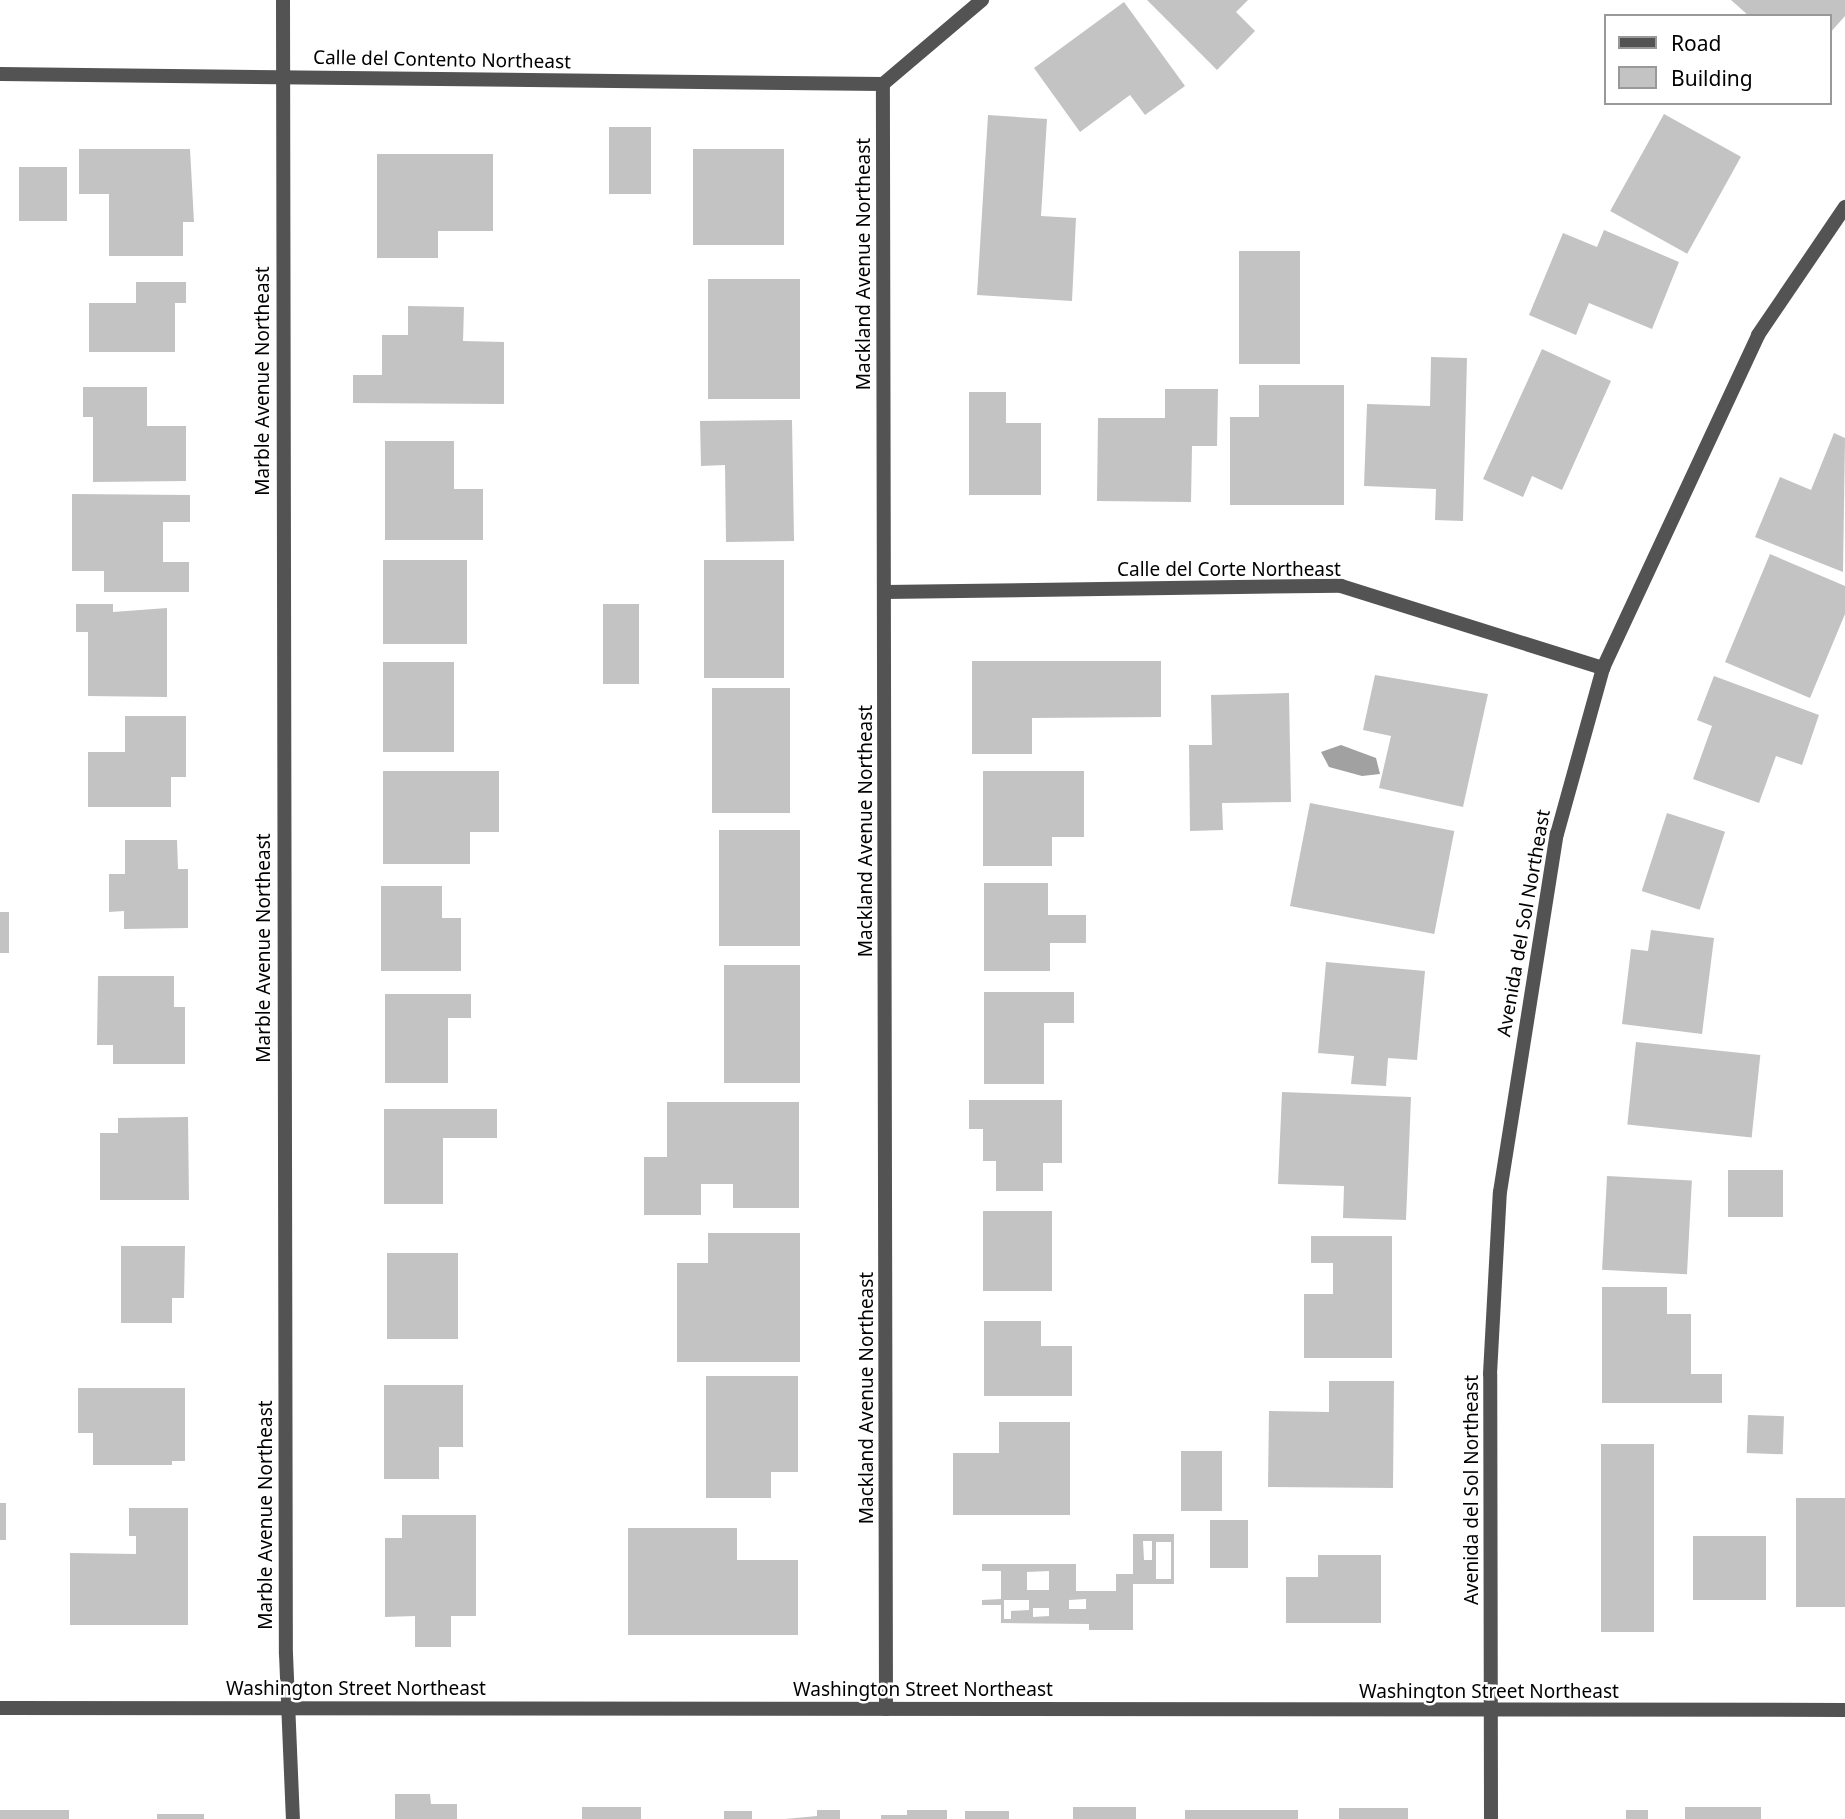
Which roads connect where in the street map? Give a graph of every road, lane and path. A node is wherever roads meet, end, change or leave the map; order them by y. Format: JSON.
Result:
{"nodes":[{"id":1,"x":283,"y":0,"type":"edge"},
{"id":2,"x":982,"y":0,"type":"edge"},
{"id":3,"x":0,"y":74,"type":"edge"},
{"id":4,"x":282,"y":77,"type":"junction"},
{"id":5,"x":883,"y":84,"type":"junction"},
{"id":6,"x":1845,"y":207,"type":"edge"},
{"id":7,"x":885,"y":592,"type":"junction"},
{"id":8,"x":1603,"y":668,"type":"junction"},
{"id":9,"x":0,"y":1708,"type":"edge"},
{"id":10,"x":288,"y":1708,"type":"junction"},
{"id":11,"x":886,"y":1709,"type":"junction"},
{"id":12,"x":1845,"y":1710,"type":"edge"},
{"id":13,"x":1491,"y":1711,"type":"junction"},
{"id":14,"x":293,"y":1819,"type":"edge"},
{"id":15,"x":1491,"y":1819,"type":"edge"}],
"edges":[{"from":1,"to":4,"type":"street","name":"Marble Avenue Northeast"},
{"from":2,"to":5,"type":"street"},
{"from":3,"to":4,"type":"street","name":"Calle del Contento Northeast"},
{"from":4,"to":5,"type":"street","name":"Calle del Contento Northeast"},
{"from":4,"to":10,"type":"street","name":"Marble Avenue Northeast"},
{"from":5,"to":7,"type":"street","name":"Mackland Avenue Northeast"},
{"from":6,"to":8,"type":"street","name":"Avenida del Sol Northeast"},
{"from":7,"to":8,"type":"street","name":"Calle del Corte Northeast"},
{"from":7,"to":11,"type":"street","name":"Mackland Avenue Northeast"},
{"from":8,"to":13,"type":"street","name":"Avenida del Sol Northeast"},
{"from":9,"to":10,"type":"street","name":"Washington Street Northeast"},
{"from":10,"to":11,"type":"street","name":"Washington Street Northeast"},
{"from":10,"to":14,"type":"street","name":"Marble Avenue Northeast"},
{"from":11,"to":13,"type":"street","name":"Washington Street Northeast"},
{"from":12,"to":13,"type":"street","name":"Washington Street Northeast"},
{"from":13,"to":15,"type":"street","name":"Avenida del Sol Northeast"}]}
